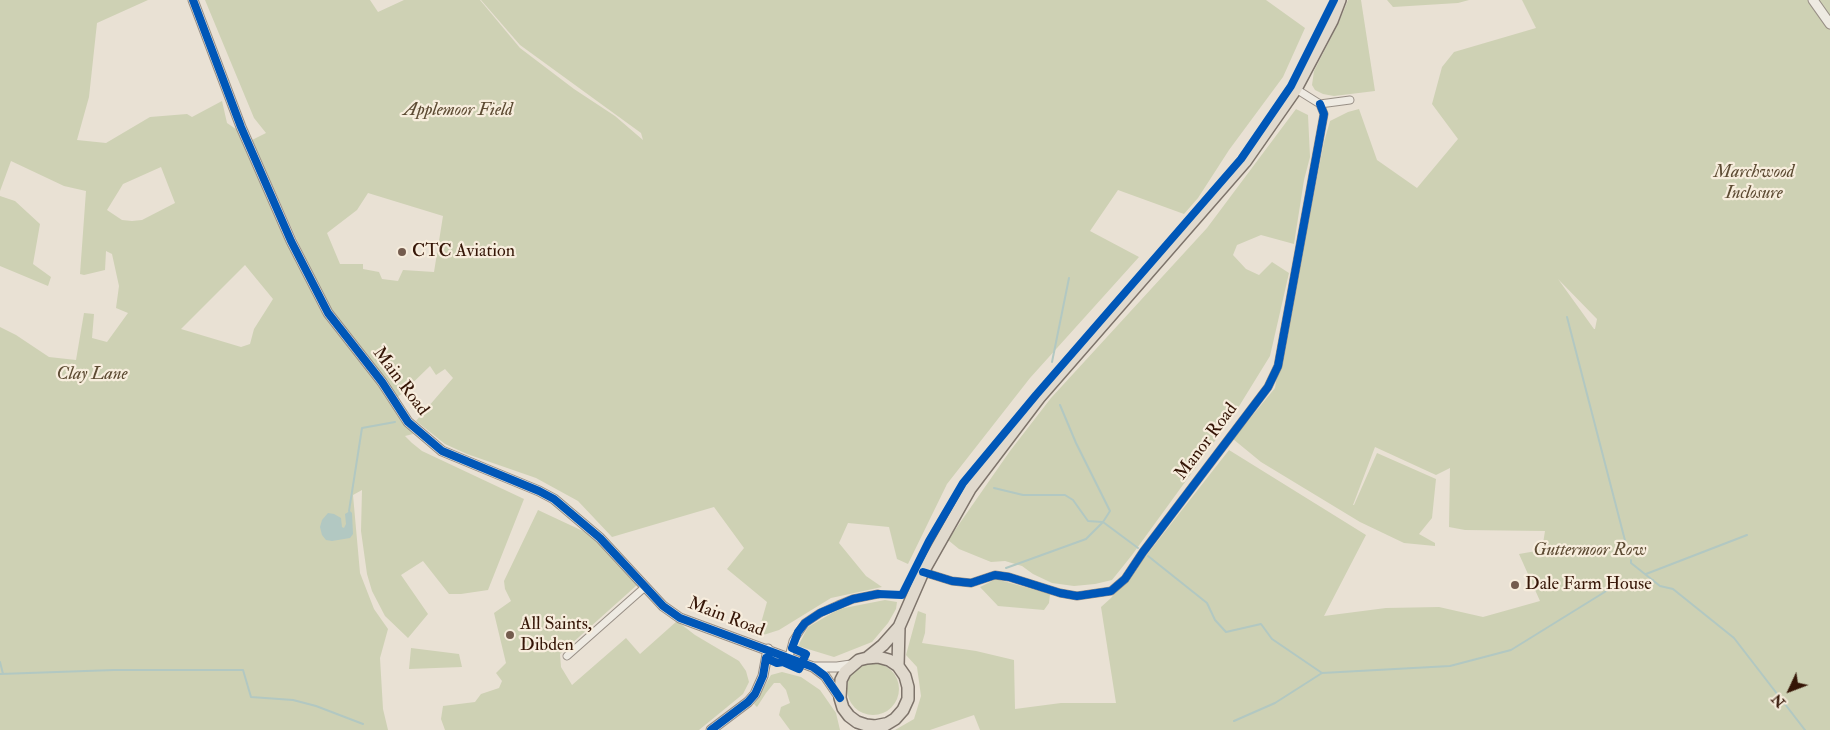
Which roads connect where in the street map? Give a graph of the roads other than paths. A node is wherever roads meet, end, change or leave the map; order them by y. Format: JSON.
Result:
{"nodes":[{"id":1,"x":193,"y":0,"type":"edge"},
{"id":2,"x":1340,"y":0,"type":"edge"},
{"id":3,"x":1813,"y":0,"type":"edge"},
{"id":4,"x":1830,"y":24,"type":"edge"},
{"id":5,"x":1296,"y":89,"type":"junction"},
{"id":6,"x":1350,"y":100,"type":"dead end"},
{"id":7,"x":1320,"y":104,"type":"junction"},
{"id":8,"x":923,"y":572,"type":"junction"},
{"id":9,"x":645,"y":587,"type":"junction"},
{"id":10,"x":878,"y":594,"type":"dead end"},
{"id":11,"x":899,"y":627,"type":"junction"},
{"id":12,"x":768,"y":649,"type":"junction"},
{"id":13,"x":567,"y":656,"type":"dead end"},
{"id":14,"x":789,"y":657,"type":"junction"},
{"id":15,"x":867,"y":658,"type":"junction"},
{"id":16,"x":851,"y":665,"type":"junction"},
{"id":17,"x":898,"y":666,"type":"junction"},
{"id":18,"x":813,"y":667,"type":"junction"},
{"id":19,"x":840,"y":698,"type":"junction"},
{"id":20,"x":849,"y":716,"type":"junction"},
{"id":21,"x":881,"y":727,"type":"edge"},
{"id":22,"x":711,"y":730,"type":"edge"},
{"id":23,"x":850,"y":730,"type":"edge"}],
"edges":[{"from":1,"to":9,"type":"street","name":"Main Road"},
{"from":2,"to":5,"type":"main road"},
{"from":3,"to":4,"type":"street"},
{"from":5,"to":7,"type":"street"},
{"from":5,"to":8,"type":"main road"},
{"from":6,"to":7,"type":"street"},
{"from":7,"to":8,"type":"street","name":"Manor Road"},
{"from":8,"to":11,"type":"main road"},
{"from":9,"to":12,"type":"street","name":"Main Road"},
{"from":9,"to":13,"type":"street"},
{"from":10,"to":14,"type":"street"},
{"from":11,"to":15,"type":"main road"},
{"from":11,"to":17,"type":"main road"},
{"from":12,"to":14,"type":"street","name":"Main Road"},
{"from":12,"to":22,"type":"street","name":"Main Road"},
{"from":14,"to":18,"type":"street","name":"Main Road"},
{"from":15,"to":16,"type":"main road"},
{"from":15,"to":17,"type":"main road"},
{"from":16,"to":18,"type":"street","name":"Main Road"},
{"from":16,"to":19,"type":"main road"},
{"from":17,"to":21,"type":"main road"},
{"from":18,"to":19,"type":"street","name":"Main Road"},
{"from":19,"to":20,"type":"main road"},
{"from":20,"to":21,"type":"main road"},
{"from":20,"to":23,"type":"main road"}]}
